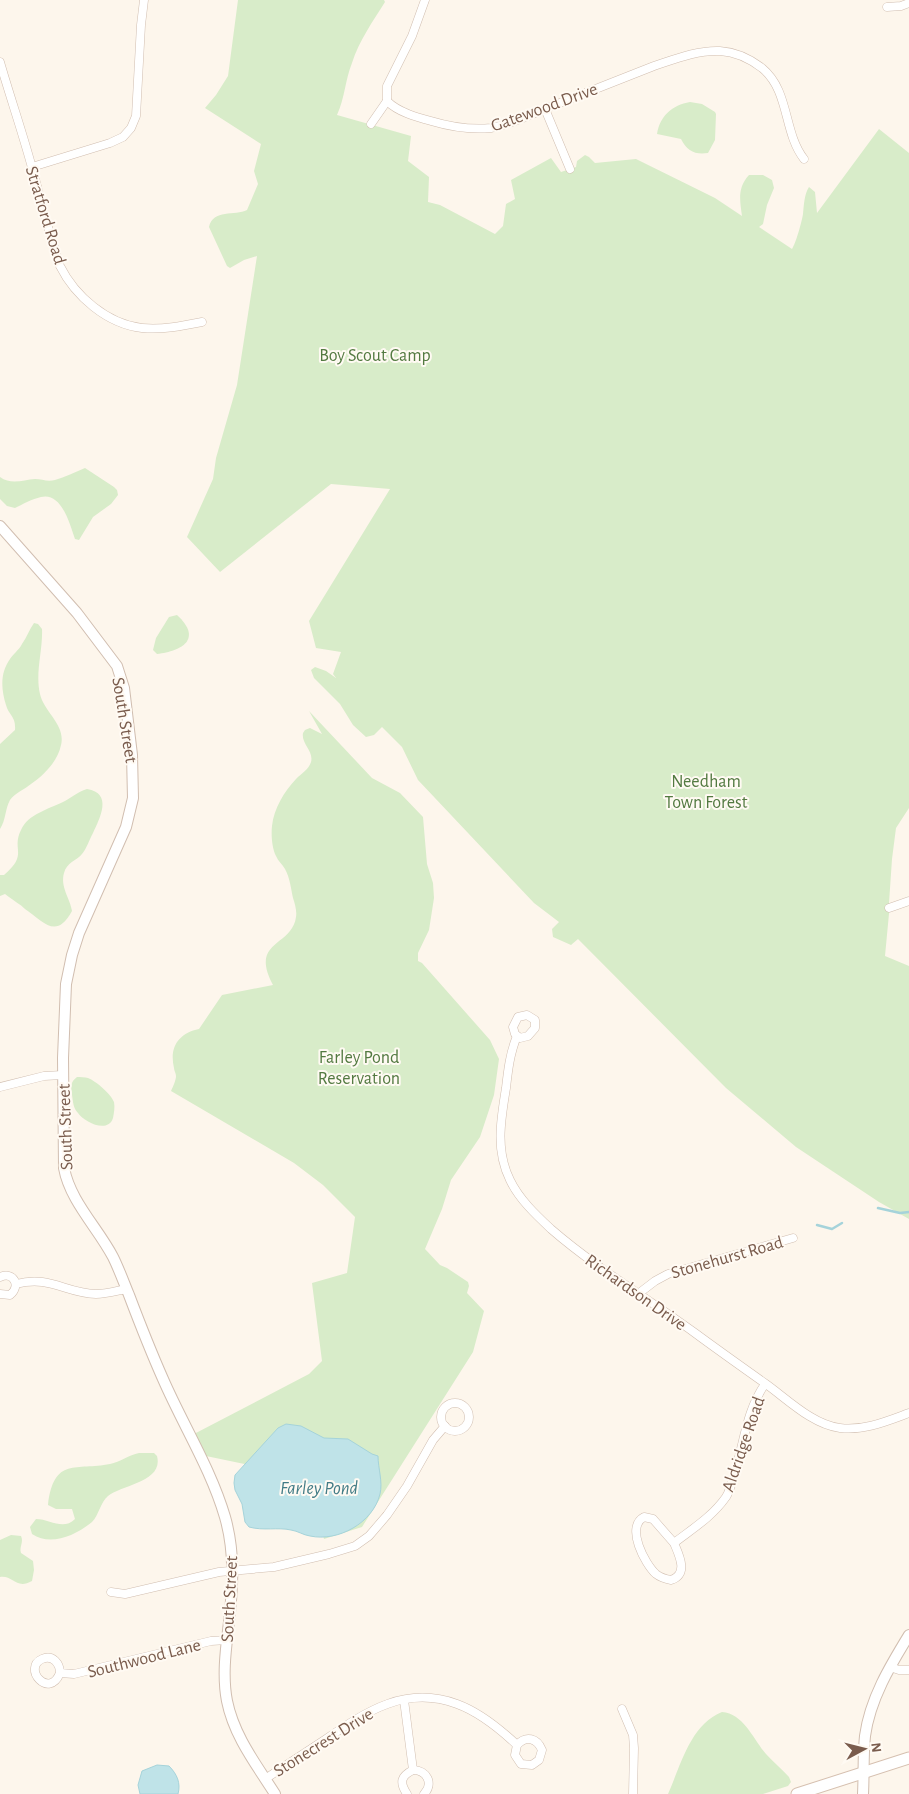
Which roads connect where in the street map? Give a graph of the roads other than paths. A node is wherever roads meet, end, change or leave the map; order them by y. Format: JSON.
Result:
{"nodes":[{"id":1,"x":144,"y":0,"type":"edge"},
{"id":2,"x":425,"y":0,"type":"edge"},
{"id":3,"x":909,"y":3,"type":"edge"},
{"id":4,"x":888,"y":8,"type":"dead end"},
{"id":5,"x":0,"y":62,"type":"edge"},
{"id":6,"x":386,"y":101,"type":"junction"},
{"id":7,"x":545,"y":109,"type":"junction"},
{"id":8,"x":371,"y":124,"type":"dead end"},
{"id":9,"x":804,"y":159,"type":"dead end"},
{"id":10,"x":32,"y":167,"type":"junction"},
{"id":11,"x":570,"y":169,"type":"dead end"},
{"id":12,"x":202,"y":322,"type":"dead end"},
{"id":13,"x":0,"y":526,"type":"edge"},
{"id":14,"x":909,"y":901,"type":"edge"},
{"id":15,"x":889,"y":908,"type":"dead end"},
{"id":16,"x":517,"y":1036,"type":"dead end"},
{"id":17,"x":63,"y":1075,"type":"junction"},
{"id":18,"x":0,"y":1087,"type":"edge"},
{"id":19,"x":793,"y":1238,"type":"dead end"},
{"id":20,"x":0,"y":1277,"type":"edge"},
{"id":21,"x":16,"y":1284,"type":"junction"},
{"id":22,"x":126,"y":1289,"type":"junction"},
{"id":23,"x":0,"y":1294,"type":"edge"},
{"id":24,"x":638,"y":1294,"type":"junction"},
{"id":25,"x":766,"y":1384,"type":"junction"},
{"id":26,"x":909,"y":1412,"type":"edge"},
{"id":27,"x":445,"y":1426,"type":"dead end"},
{"id":28,"x":674,"y":1543,"type":"junction"},
{"id":29,"x":233,"y":1571,"type":"junction"},
{"id":30,"x":111,"y":1592,"type":"dead end"},
{"id":31,"x":909,"y":1635,"type":"edge"},
{"id":32,"x":227,"y":1640,"type":"junction"},
{"id":33,"x":890,"y":1667,"type":"junction"},
{"id":34,"x":909,"y":1670,"type":"edge"},
{"id":35,"x":60,"y":1673,"type":"dead end"},
{"id":36,"x":404,"y":1700,"type":"junction"},
{"id":37,"x":622,"y":1709,"type":"dead end"},
{"id":38,"x":517,"y":1745,"type":"dead end"},
{"id":39,"x":909,"y":1758,"type":"edge"},
{"id":40,"x":413,"y":1770,"type":"junction"},
{"id":41,"x":864,"y":1773,"type":"junction"},
{"id":42,"x":265,"y":1779,"type":"junction"},
{"id":43,"x":275,"y":1794,"type":"edge"},
{"id":44,"x":407,"y":1794,"type":"edge"},
{"id":45,"x":424,"y":1794,"type":"edge"},
{"id":46,"x":633,"y":1794,"type":"edge"},
{"id":47,"x":796,"y":1794,"type":"edge"},
{"id":48,"x":863,"y":1794,"type":"edge"}],
"edges":[{"from":1,"to":10,"type":"street"},
{"from":2,"to":6,"type":"street"},
{"from":3,"to":4,"type":"street"},
{"from":5,"to":10,"type":"street","name":"Stratford Road"},
{"from":6,"to":7,"type":"street","name":"Gatewood Drive"},
{"from":6,"to":8,"type":"street"},
{"from":7,"to":9,"type":"street","name":"Gatewood Drive"},
{"from":7,"to":11,"type":"street"},
{"from":10,"to":12,"type":"street","name":"Stratford Road"},
{"from":13,"to":17,"type":"street","name":"South Street"},
{"from":14,"to":15,"type":"street"},
{"from":16,"to":24,"type":"street","name":"Richardson Drive"},
{"from":17,"to":18,"type":"street"},
{"from":17,"to":22,"type":"street","name":"South Street"},
{"from":19,"to":24,"type":"street","name":"Stonehurst Road"},
{"from":20,"to":21,"type":"street"},
{"from":21,"to":22,"type":"street"},
{"from":21,"to":23,"type":"street"},
{"from":22,"to":29,"type":"street","name":"South Street"},
{"from":24,"to":25,"type":"street","name":"Richardson Drive"},
{"from":25,"to":26,"type":"street","name":"Richardson Drive"},
{"from":25,"to":28,"type":"street","name":"Aldridge Road"},
{"from":27,"to":29,"type":"street"},
{"from":28,"to":28,"type":"street"},
{"from":29,"to":30,"type":"street"},
{"from":29,"to":32,"type":"street","name":"South Street"},
{"from":31,"to":33,"type":"street"},
{"from":32,"to":35,"type":"street","name":"Southwood Lane"},
{"from":32,"to":42,"type":"street","name":"South Street"},
{"from":33,"to":34,"type":"street"},
{"from":33,"to":41,"type":"street"},
{"from":36,"to":38,"type":"street","name":"Stonecrest Drive"},
{"from":36,"to":40,"type":"street"},
{"from":36,"to":42,"type":"street","name":"Stonecrest Drive"},
{"from":37,"to":46,"type":"street"},
{"from":39,"to":41,"type":"main road"},
{"from":40,"to":44,"type":"street"},
{"from":40,"to":45,"type":"street"},
{"from":41,"to":47,"type":"main road"},
{"from":41,"to":48,"type":"street"},
{"from":42,"to":43,"type":"street","name":"South Street"}]}
